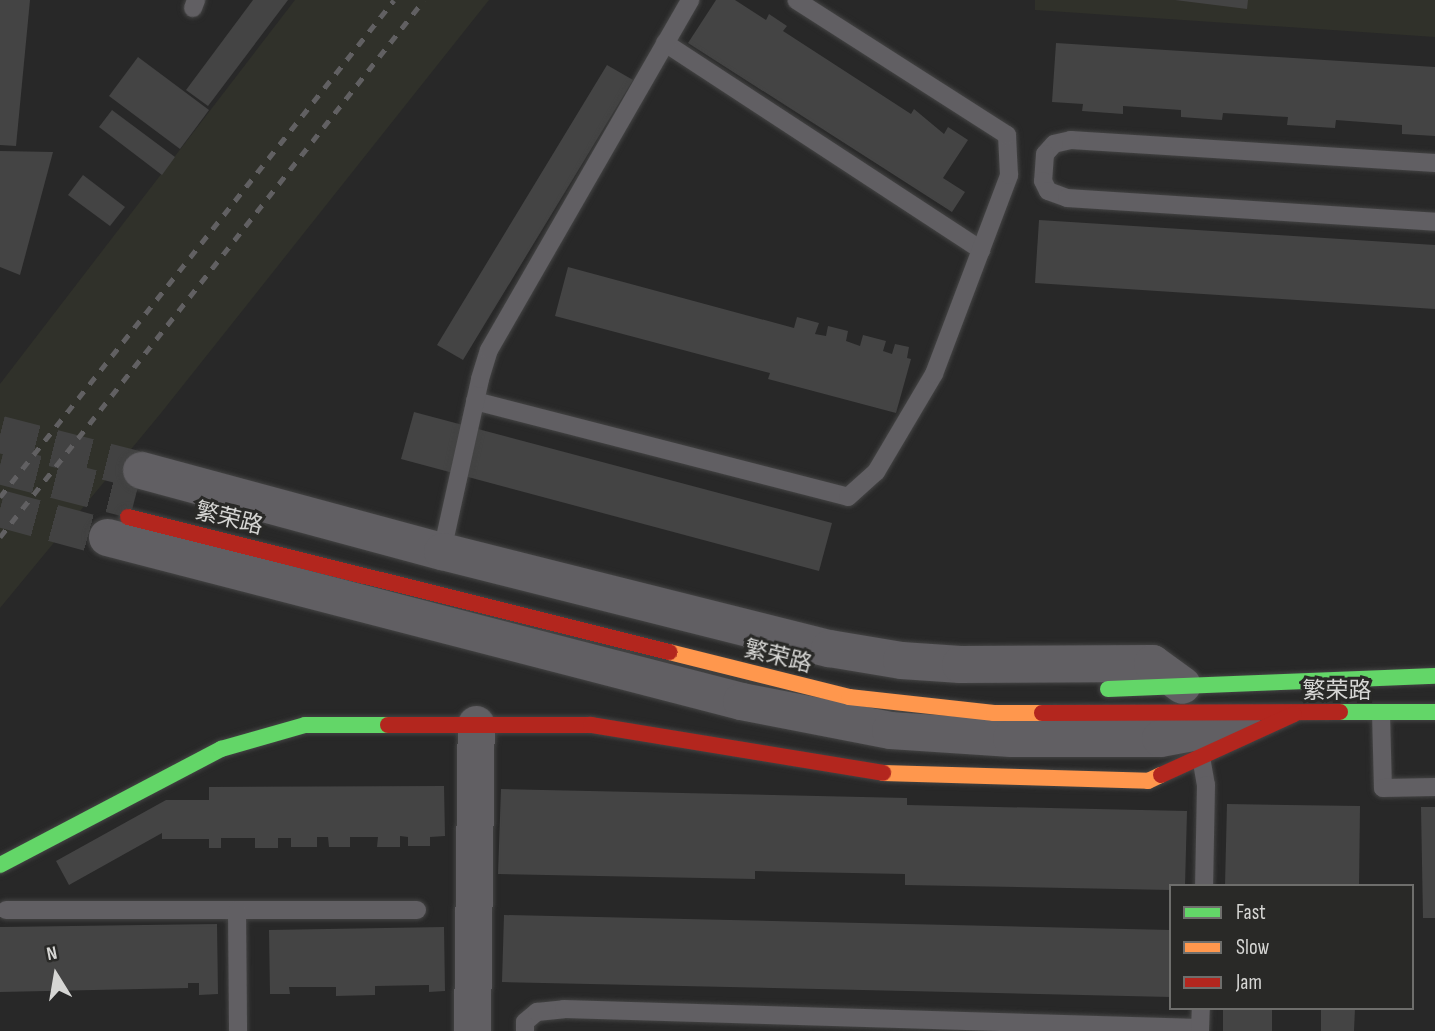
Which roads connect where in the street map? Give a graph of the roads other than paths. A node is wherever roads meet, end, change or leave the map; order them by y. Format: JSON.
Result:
{"nodes":[{"id":1,"x":690,"y":0,"type":"edge"},
{"id":2,"x":796,"y":0,"type":"edge"},
{"id":3,"x":665,"y":43,"type":"junction"},
{"id":4,"x":1435,"y":163,"type":"edge"},
{"id":5,"x":1435,"y":222,"type":"edge"},
{"id":6,"x":981,"y":250,"type":"junction"},
{"id":7,"x":475,"y":401,"type":"junction"},
{"id":8,"x":141,"y":470,"type":"tunnel mouth"},
{"id":9,"x":117,"y":527,"type":"tunnel mouth"},
{"id":10,"x":440,"y":564,"type":"junction"},
{"id":11,"x":505,"y":594,"type":"dead end"},
{"id":12,"x":1435,"y":676,"type":"edge"},
{"id":13,"x":1182,"y":685,"type":"junction"},
{"id":14,"x":904,"y":686,"type":"dead end"},
{"id":15,"x":1088,"y":690,"type":"dead end"},
{"id":16,"x":943,"y":691,"type":"dead end"},
{"id":17,"x":1435,"y":712,"type":"edge"},
{"id":18,"x":1381,"y":713,"type":"junction"},
{"id":19,"x":1294,"y":714,"type":"junction"},
{"id":20,"x":476,"y":724,"type":"junction"},
{"id":21,"x":1201,"y":757,"type":"junction"},
{"id":22,"x":1435,"y":787,"type":"edge"},
{"id":23,"x":0,"y":865,"type":"edge"},
{"id":24,"x":1204,"y":884,"type":"edge"},
{"id":25,"x":6,"y":910,"type":"dead end"},
{"id":26,"x":237,"y":910,"type":"junction"},
{"id":27,"x":417,"y":910,"type":"dead end"},
{"id":28,"x":1201,"y":1010,"type":"edge"},
{"id":29,"x":1200,"y":1029,"type":"edge"},
{"id":30,"x":238,"y":1031,"type":"edge"},
{"id":31,"x":472,"y":1031,"type":"edge"},
{"id":32,"x":525,"y":1031,"type":"edge"}],
"edges":[{"from":1,"to":3,"type":"lane"},
{"from":2,"to":6,"type":"lane"},
{"from":3,"to":6,"type":"lane"},
{"from":3,"to":7,"type":"lane"},
{"from":4,"to":5,"type":"lane"},
{"from":6,"to":7,"type":"lane"},
{"from":7,"to":10,"type":"lane"},
{"from":8,"to":10,"type":"street"},
{"from":9,"to":19,"type":"street"},
{"from":10,"to":11,"type":"street"},
{"from":10,"to":13,"type":"street"},
{"from":12,"to":13,"type":"street","name":"繁荣路"},
{"from":13,"to":15,"type":"street","name":"繁荣路"},
{"from":14,"to":16,"type":"street"},
{"from":17,"to":18,"type":"street","name":"繁荣路"},
{"from":18,"to":19,"type":"street","name":"繁荣路"},
{"from":18,"to":22,"type":"lane"},
{"from":19,"to":21,"type":"street"},
{"from":20,"to":21,"type":"street"},
{"from":20,"to":23,"type":"street"},
{"from":20,"to":31,"type":"street"},
{"from":21,"to":24,"type":"lane"},
{"from":25,"to":26,"type":"lane"},
{"from":26,"to":27,"type":"lane"},
{"from":26,"to":30,"type":"lane"},
{"from":28,"to":29,"type":"lane"},
{"from":29,"to":32,"type":"lane"}]}
